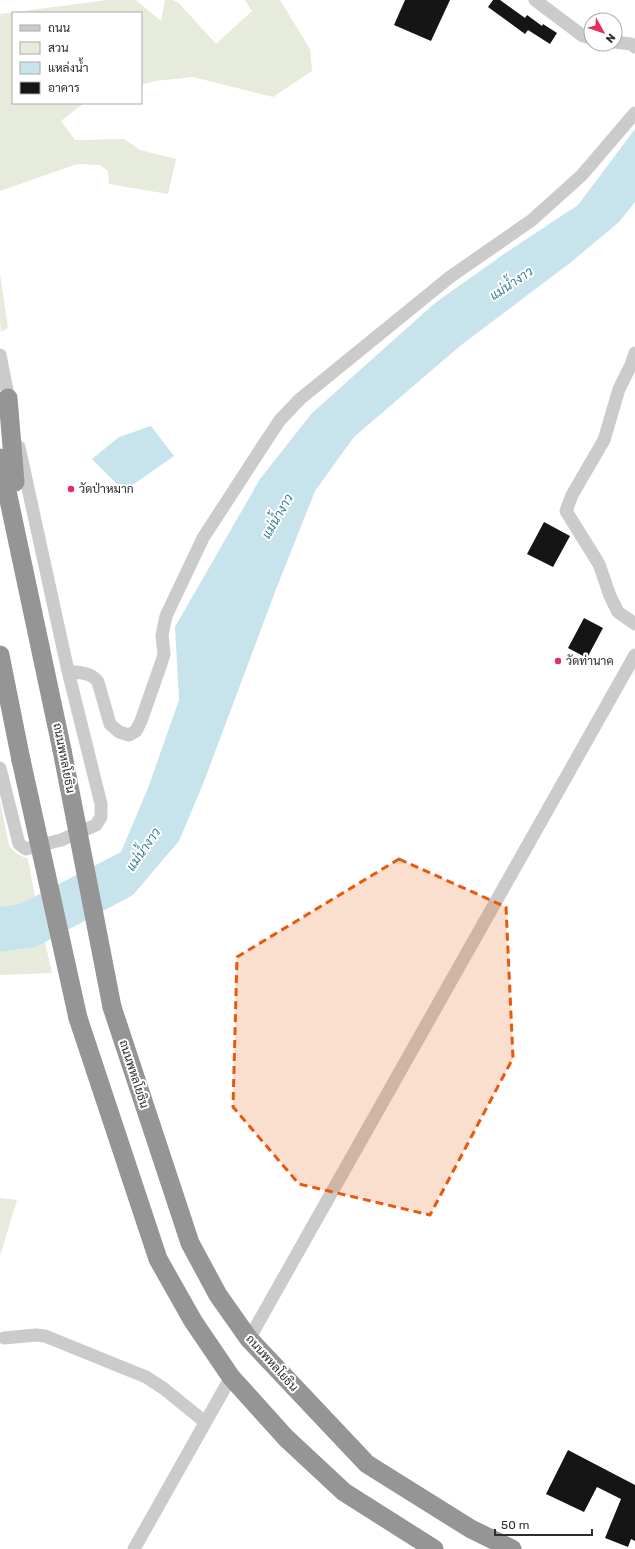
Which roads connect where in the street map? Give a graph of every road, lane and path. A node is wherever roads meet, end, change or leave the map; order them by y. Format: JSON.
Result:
{"nodes":[{"id":1,"x":535,"y":0,"type":"edge"},
{"id":2,"x":583,"y":36,"type":"edge"},
{"id":3,"x":623,"y":43,"type":"edge"},
{"id":4,"x":635,"y":47,"type":"edge"},
{"id":5,"x":635,"y":114,"type":"edge"},
{"id":6,"x":0,"y":355,"type":"edge"},
{"id":7,"x":634,"y":361,"type":"edge"},
{"id":8,"x":8,"y":398,"type":"junction"},
{"id":9,"x":0,"y":458,"type":"edge"},
{"id":10,"x":22,"y":567,"type":"junction"},
{"id":11,"x":635,"y":624,"type":"edge"},
{"id":12,"x":635,"y":655,"type":"edge"},
{"id":13,"x":0,"y":657,"type":"edge"},
{"id":14,"x":68,"y":671,"type":"junction"},
{"id":15,"x":0,"y":768,"type":"edge"},
{"id":16,"x":4,"y":1338,"type":"dead end"},
{"id":17,"x":249,"y":1339,"type":"junction"},
{"id":18,"x":231,"y":1377,"type":"junction"},
{"id":19,"x":205,"y":1422,"type":"junction"},
{"id":20,"x":134,"y":1549,"type":"edge"},
{"id":21,"x":434,"y":1549,"type":"edge"},
{"id":22,"x":512,"y":1549,"type":"edge"}],
"edges":[{"from":1,"to":2,"type":"street"},
{"from":3,"to":4,"type":"street"},
{"from":5,"to":14,"type":"street"},
{"from":6,"to":8,"type":"street"},
{"from":7,"to":11,"type":"street"},
{"from":8,"to":10,"type":"highway"},
{"from":8,"to":14,"type":"street"},
{"from":9,"to":10,"type":"highway","name":"ถนนพหลโยธิน"},
{"from":10,"to":17,"type":"highway","name":"ถนนพหลโยธิน","bridge":true},
{"from":12,"to":17,"type":"street"},
{"from":13,"to":18,"type":"highway","bridge":true},
{"from":14,"to":15,"type":"street"},
{"from":16,"to":19,"type":"street"},
{"from":17,"to":22,"type":"highway","name":"ถนนพหลโยธิน"},
{"from":18,"to":19,"type":"street"},
{"from":18,"to":21,"type":"highway"},
{"from":19,"to":20,"type":"street"}]}
